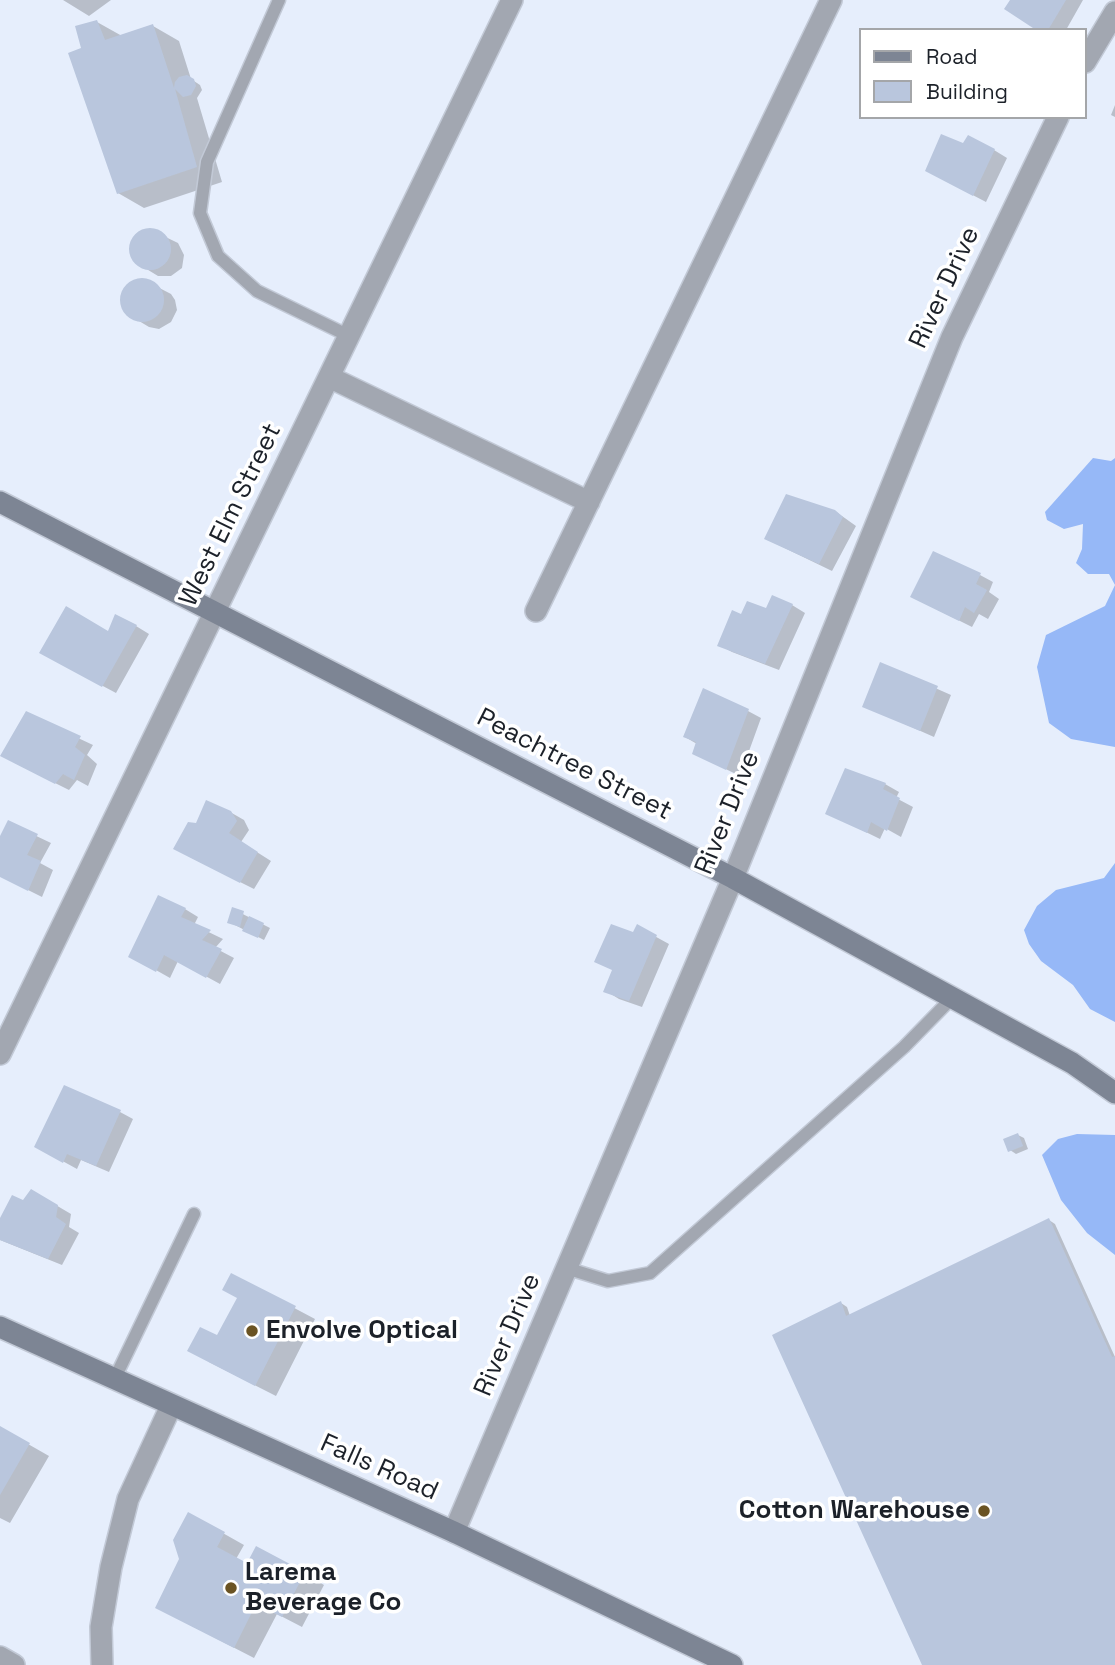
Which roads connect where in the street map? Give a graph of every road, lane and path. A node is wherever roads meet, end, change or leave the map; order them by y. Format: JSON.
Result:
{"nodes":[{"id":1,"x":279,"y":0,"type":"edge"},
{"id":2,"x":512,"y":0,"type":"edge"},
{"id":3,"x":831,"y":0,"type":"edge"},
{"id":4,"x":1115,"y":12,"type":"edge"},
{"id":5,"x":1087,"y":59,"type":"edge"},
{"id":6,"x":1057,"y":119,"type":"edge"},
{"id":7,"x":349,"y":336,"type":"junction"},
{"id":8,"x":329,"y":377,"type":"junction"},
{"id":9,"x":0,"y":502,"type":"edge"},
{"id":10,"x":589,"y":502,"type":"junction"},
{"id":11,"x":536,"y":611,"type":"dead end"},
{"id":12,"x":215,"y":612,"type":"junction"},
{"id":13,"x":733,"y":878,"type":"junction"},
{"id":14,"x":952,"y":998,"type":"junction"},
{"id":15,"x":0,"y":1054,"type":"edge"},
{"id":16,"x":1115,"y":1093,"type":"edge"},
{"id":17,"x":194,"y":1214,"type":"dead end"},
{"id":18,"x":566,"y":1268,"type":"junction"},
{"id":19,"x":0,"y":1327,"type":"edge"},
{"id":20,"x":114,"y":1380,"type":"junction"},
{"id":21,"x":171,"y":1406,"type":"junction"},
{"id":22,"x":454,"y":1532,"type":"junction"},
{"id":23,"x":0,"y":1657,"type":"edge"},
{"id":24,"x":14,"y":1665,"type":"edge"},
{"id":25,"x":102,"y":1665,"type":"edge"},
{"id":26,"x":732,"y":1665,"type":"edge"}],
"edges":[{"from":1,"to":7,"type":"lane"},
{"from":2,"to":7,"type":"street","name":"West Elm Street"},
{"from":3,"to":10,"type":"street"},
{"from":4,"to":5,"type":"street"},
{"from":6,"to":13,"type":"street","name":"River Drive"},
{"from":7,"to":8,"type":"street","name":"West Elm Street"},
{"from":8,"to":10,"type":"street"},
{"from":8,"to":12,"type":"street","name":"West Elm Street"},
{"from":9,"to":12,"type":"main road","name":"Peachtree Street"},
{"from":10,"to":11,"type":"street"},
{"from":12,"to":13,"type":"main road","name":"Peachtree Street"},
{"from":12,"to":15,"type":"street","name":"West Elm Street"},
{"from":13,"to":14,"type":"main road","name":"Peachtree Street"},
{"from":13,"to":18,"type":"street","name":"River Drive"},
{"from":14,"to":16,"type":"main road","name":"Peachtree Street"},
{"from":14,"to":18,"type":"lane"},
{"from":17,"to":20,"type":"lane"},
{"from":18,"to":22,"type":"street","name":"River Drive"},
{"from":19,"to":20,"type":"main road","name":"Falls Road"},
{"from":20,"to":21,"type":"main road","name":"Falls Road"},
{"from":21,"to":22,"type":"main road","name":"Falls Road"},
{"from":21,"to":25,"type":"street"},
{"from":22,"to":26,"type":"main road","name":"Falls Road"},
{"from":23,"to":24,"type":"street"}]}
